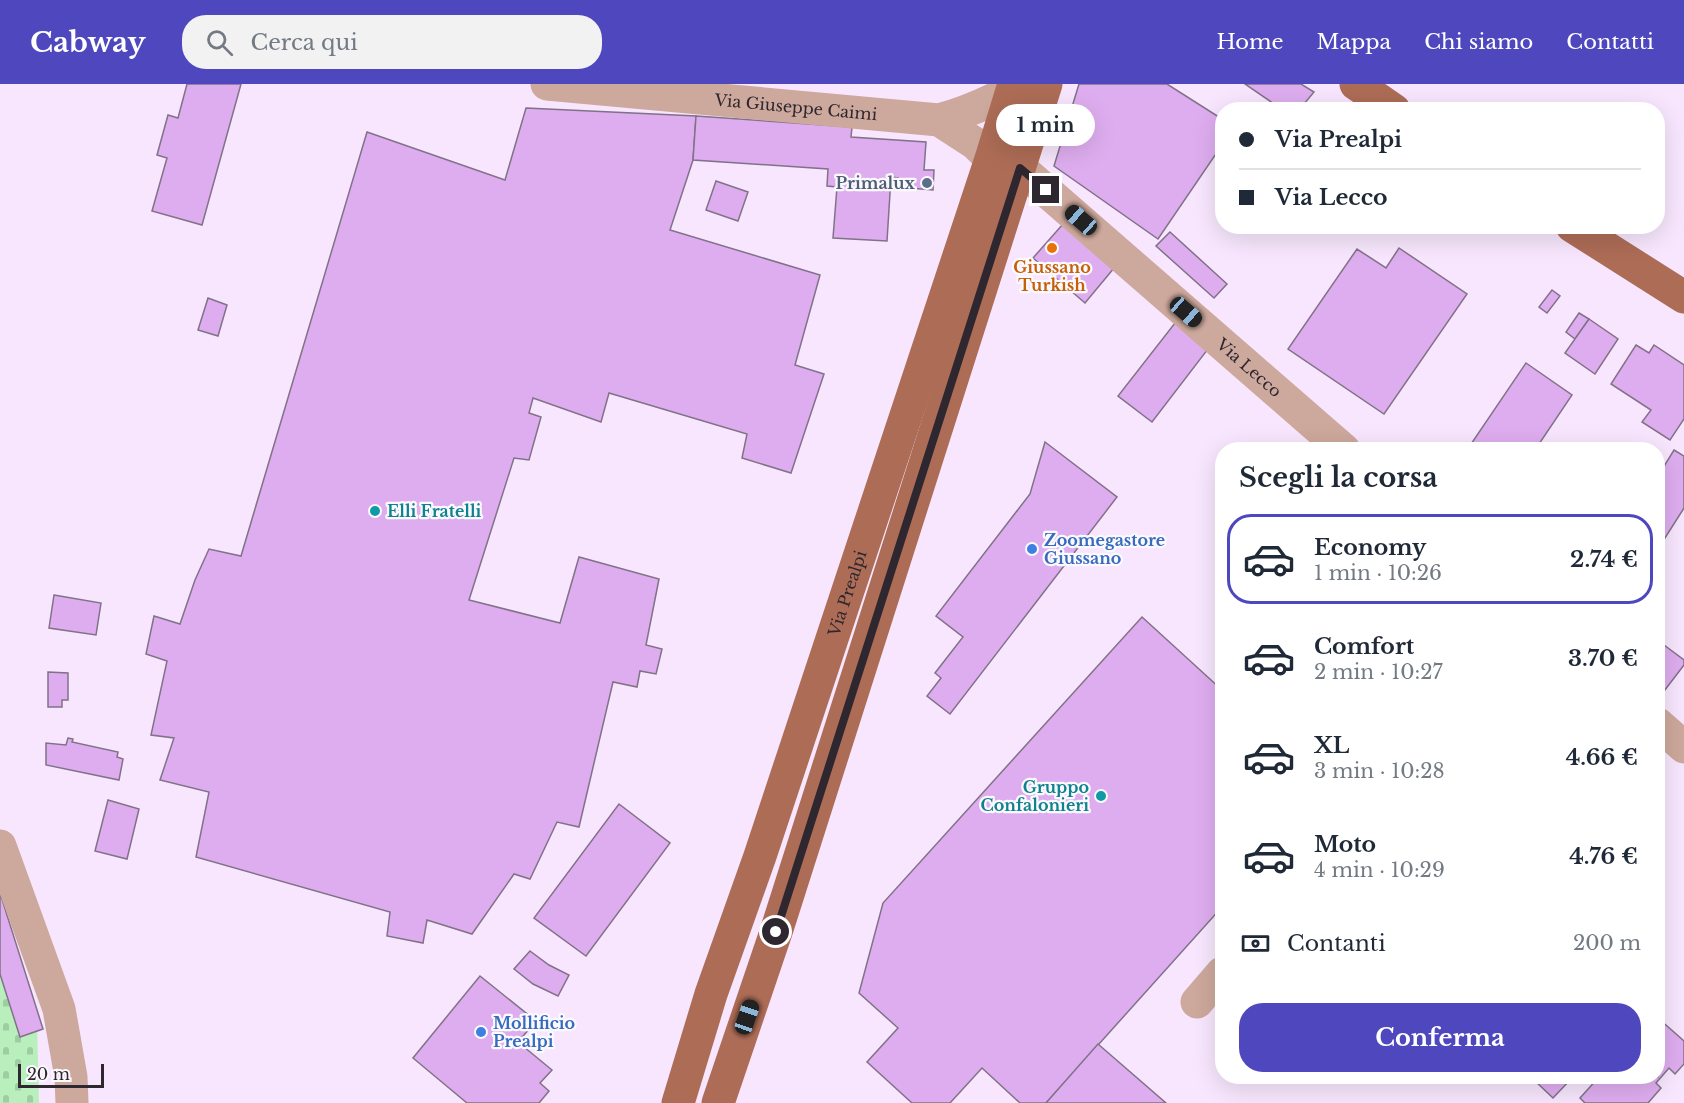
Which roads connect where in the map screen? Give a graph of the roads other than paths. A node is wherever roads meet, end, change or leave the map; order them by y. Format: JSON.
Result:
{"nodes":[{"id":1,"x":547,"y":84,"type":"edge"},
{"id":2,"x":1046,"y":84,"type":"edge"},
{"id":3,"x":1013,"y":87,"type":"edge"},
{"id":4,"x":939,"y":120,"type":"junction"},
{"id":5,"x":1006,"y":163,"type":"junction"},
{"id":6,"x":1585,"y":234,"type":"edge"},
{"id":7,"x":1684,"y":297,"type":"edge"},
{"id":8,"x":1335,"y":442,"type":"edge"},
{"id":9,"x":1665,"y":730,"type":"edge"},
{"id":10,"x":1684,"y":747,"type":"edge"},
{"id":11,"x":0,"y":846,"type":"edge"},
{"id":12,"x":1215,"y":981,"type":"edge"},
{"id":13,"x":1197,"y":1002,"type":"dead end"},
{"id":14,"x":72,"y":1103,"type":"edge"},
{"id":15,"x":678,"y":1103,"type":"edge"},
{"id":16,"x":718,"y":1103,"type":"edge"}],
"edges":[{"from":1,"to":4,"type":"street","name":"Via Giuseppe Caimi"},
{"from":2,"to":5,"type":"main road","name":"Via Prealpi"},
{"from":3,"to":4,"type":"street"},
{"from":3,"to":5,"type":"main road","name":"Via Prealpi"},
{"from":4,"to":5,"type":"street","name":"Via Lecco"},
{"from":5,"to":8,"type":"street","name":"Via Lecco"},
{"from":5,"to":15,"type":"main road","name":"Via Prealpi"},
{"from":5,"to":16,"type":"main road","name":"Via Prealpi"},
{"from":6,"to":7,"type":"main road"},
{"from":9,"to":10,"type":"street"},
{"from":11,"to":14,"type":"street"},
{"from":12,"to":13,"type":"street"}]}
